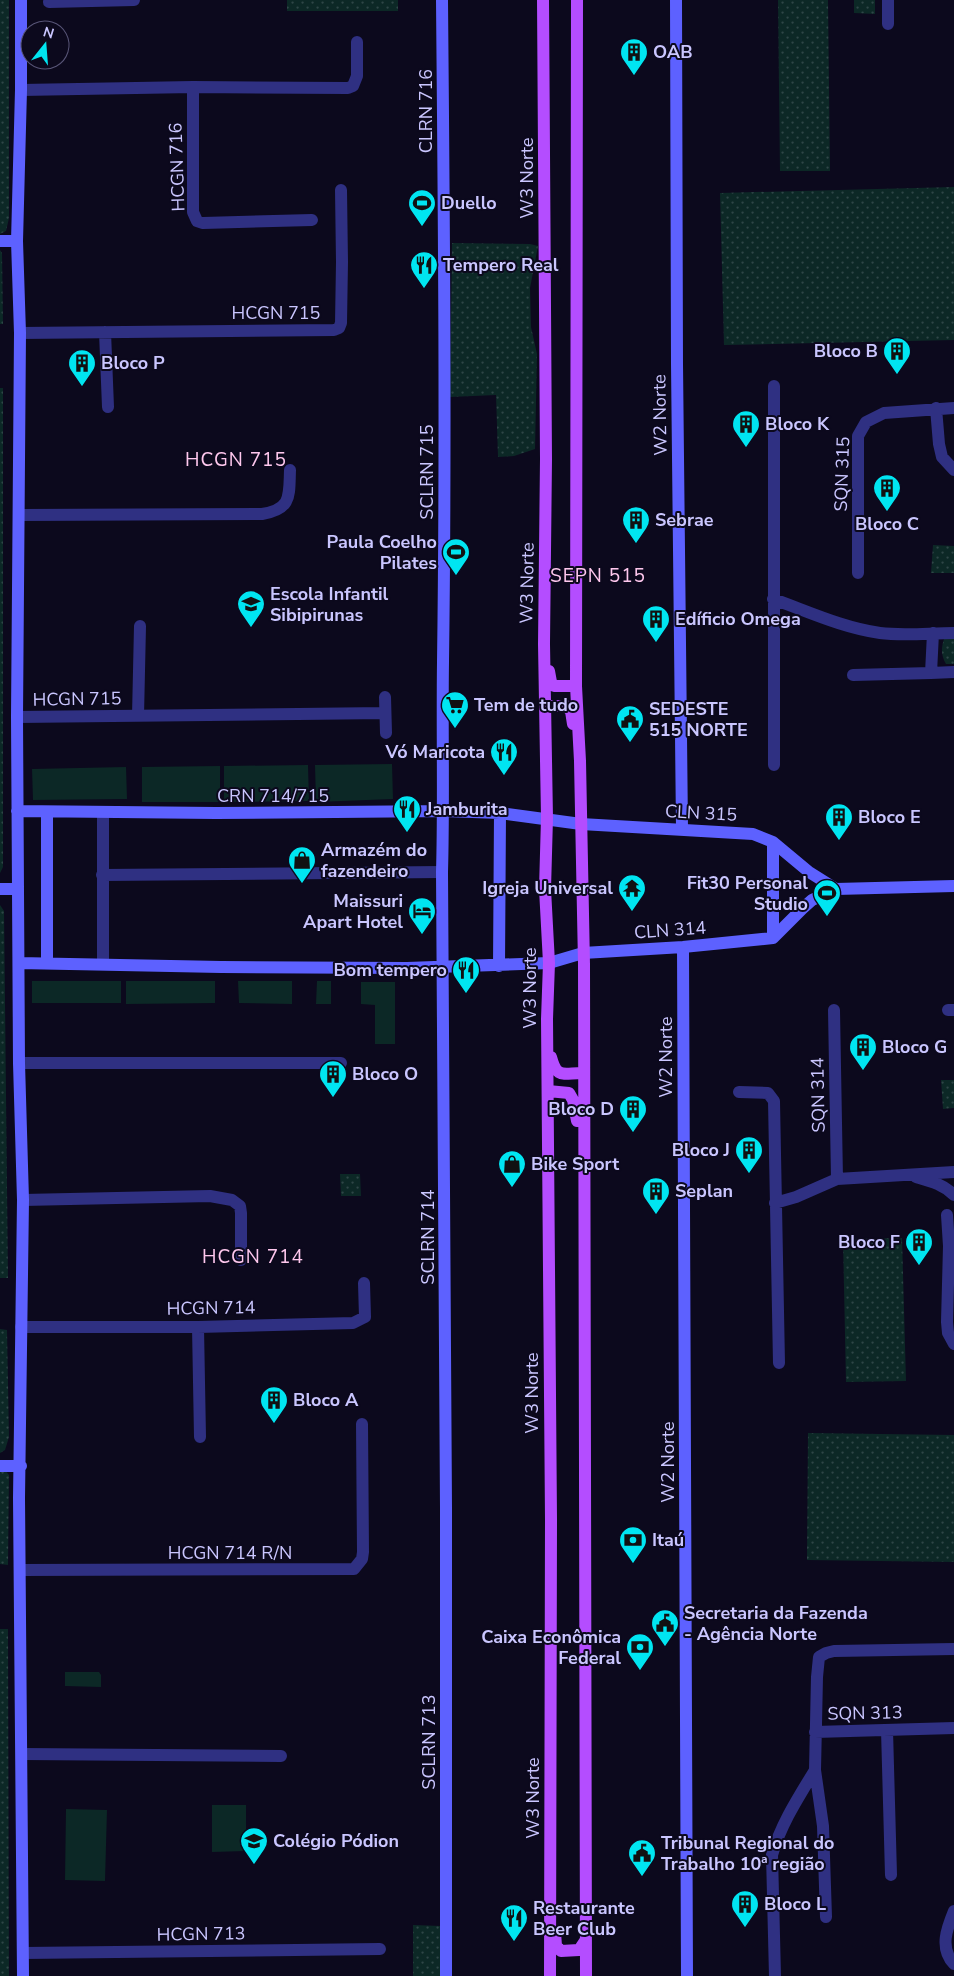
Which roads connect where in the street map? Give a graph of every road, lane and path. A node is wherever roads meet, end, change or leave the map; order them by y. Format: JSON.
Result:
{"nodes":[{"id":1,"x":21,"y":0,"type":"edge"},
{"id":2,"x":134,"y":0,"type":"edge"},
{"id":3,"x":442,"y":0,"type":"edge"},
{"id":4,"x":544,"y":0,"type":"edge"},
{"id":5,"x":577,"y":0,"type":"edge"},
{"id":6,"x":676,"y":0,"type":"edge"},
{"id":7,"x":888,"y":0,"type":"edge"},
{"id":8,"x":49,"y":2,"type":"dead end"},
{"id":9,"x":888,"y":24,"type":"dead end"},
{"id":10,"x":357,"y":42,"type":"dead end"},
{"id":11,"x":193,"y":87,"type":"junction"},
{"id":12,"x":21,"y":90,"type":"junction"},
{"id":13,"x":341,"y":190,"type":"dead end"},
{"id":14,"x":312,"y":220,"type":"dead end"},
{"id":15,"x":444,"y":222,"type":"joint"},
{"id":16,"x":0,"y":240,"type":"edge"},
{"id":17,"x":17,"y":241,"type":"junction"},
{"id":18,"x":105,"y":332,"type":"junction"},
{"id":19,"x":20,"y":333,"type":"junction"},
{"id":20,"x":774,"y":386,"type":"dead end"},
{"id":21,"x":108,"y":407,"type":"dead end"},
{"id":22,"x":936,"y":408,"type":"junction"},
{"id":23,"x":954,"y":408,"type":"edge"},
{"id":24,"x":290,"y":470,"type":"dead end"},
{"id":25,"x":954,"y":470,"type":"edge"},
{"id":26,"x":19,"y":515,"type":"junction"},
{"id":27,"x":858,"y":573,"type":"dead end"},
{"id":28,"x":773,"y":598,"type":"junction"},
{"id":29,"x":140,"y":626,"type":"dead end"},
{"id":30,"x":933,"y":633,"type":"junction"},
{"id":31,"x":954,"y":633,"type":"edge"},
{"id":32,"x":544,"y":644,"type":"junction"},
{"id":33,"x":954,"y":672,"type":"edge"},
{"id":34,"x":931,"y":673,"type":"junction"},
{"id":35,"x":853,"y":676,"type":"dead end"},
{"id":36,"x":576,"y":686,"type":"junction"},
{"id":37,"x":385,"y":697,"type":"dead end"},
{"id":38,"x":546,"y":706,"type":"junction"},
{"id":39,"x":385,"y":713,"type":"junction"},
{"id":40,"x":138,"y":716,"type":"junction"},
{"id":41,"x":17,"y":717,"type":"junction"},
{"id":42,"x":386,"y":733,"type":"dead end"},
{"id":43,"x":580,"y":761,"type":"junction"},
{"id":44,"x":774,"y":765,"type":"dead end"},
{"id":45,"x":18,"y":811,"type":"junction"},
{"id":46,"x":444,"y":811,"type":"junction"},
{"id":47,"x":47,"y":812,"type":"junction"},
{"id":48,"x":103,"y":813,"type":"junction"},
{"id":49,"x":500,"y":813,"type":"junction"},
{"id":50,"x":547,"y":818,"type":"junction"},
{"id":51,"x":581,"y":824,"type":"junction"},
{"id":52,"x":682,"y":829,"type":"junction"},
{"id":53,"x":773,"y":842,"type":"junction"},
{"id":54,"x":442,"y":872,"type":"junction"},
{"id":55,"x":102,"y":875,"type":"junction"},
{"id":56,"x":954,"y":886,"type":"edge"},
{"id":57,"x":0,"y":889,"type":"edge"},
{"id":58,"x":17,"y":889,"type":"junction"},
{"id":59,"x":836,"y":889,"type":"junction"},
{"id":60,"x":773,"y":938,"type":"junction"},
{"id":61,"x":683,"y":947,"type":"junction"},
{"id":62,"x":583,"y":953,"type":"junction"},
{"id":63,"x":548,"y":962,"type":"junction"},
{"id":64,"x":18,"y":963,"type":"junction"},
{"id":65,"x":47,"y":963,"type":"junction"},
{"id":66,"x":103,"y":964,"type":"junction"},
{"id":67,"x":499,"y":966,"type":"junction"},
{"id":68,"x":444,"y":967,"type":"junction"},
{"id":69,"x":834,"y":1010,"type":"dead end"},
{"id":70,"x":547,"y":1045,"type":"junction"},
{"id":71,"x":341,"y":1062,"type":"dead end"},
{"id":72,"x":19,"y":1063,"type":"junction"},
{"id":73,"x":583,"y":1073,"type":"junction"},
{"id":74,"x":548,"y":1091,"type":"junction"},
{"id":75,"x":739,"y":1092,"type":"dead end"},
{"id":76,"x":583,"y":1148,"type":"junction"},
{"id":77,"x":954,"y":1172,"type":"edge"},
{"id":78,"x":906,"y":1174,"type":"junction"},
{"id":79,"x":837,"y":1179,"type":"junction"},
{"id":80,"x":950,"y":1192,"type":"edge"},
{"id":81,"x":22,"y":1200,"type":"junction"},
{"id":82,"x":775,"y":1203,"type":"junction"},
{"id":83,"x":946,"y":1215,"type":"dead end"},
{"id":84,"x":240,"y":1260,"type":"dead end"},
{"id":85,"x":364,"y":1283,"type":"dead end"},
{"id":86,"x":198,"y":1326,"type":"junction"},
{"id":87,"x":21,"y":1327,"type":"junction"},
{"id":88,"x":954,"y":1344,"type":"edge"},
{"id":89,"x":779,"y":1363,"type":"dead end"},
{"id":90,"x":362,"y":1424,"type":"dead end"},
{"id":91,"x":200,"y":1437,"type":"dead end"},
{"id":92,"x":0,"y":1466,"type":"edge"},
{"id":93,"x":21,"y":1466,"type":"junction"},
{"id":94,"x":446,"y":1507,"type":"joint"},
{"id":95,"x":20,"y":1570,"type":"junction"},
{"id":96,"x":954,"y":1648,"type":"edge"},
{"id":97,"x":954,"y":1728,"type":"edge"},
{"id":98,"x":887,"y":1730,"type":"junction"},
{"id":99,"x":815,"y":1732,"type":"junction"},
{"id":100,"x":22,"y":1754,"type":"junction"},
{"id":101,"x":281,"y":1756,"type":"dead end"},
{"id":102,"x":814,"y":1770,"type":"junction"},
{"id":103,"x":891,"y":1875,"type":"dead end"},
{"id":104,"x":550,"y":1898,"type":"junction"},
{"id":105,"x":954,"y":1911,"type":"edge"},
{"id":106,"x":826,"y":1917,"type":"dead end"},
{"id":107,"x":585,"y":1941,"type":"junction"},
{"id":108,"x":380,"y":1949,"type":"dead end"},
{"id":109,"x":23,"y":1953,"type":"junction"},
{"id":110,"x":954,"y":1964,"type":"edge"},
{"id":111,"x":23,"y":1976,"type":"edge"},
{"id":112,"x":446,"y":1976,"type":"edge"},
{"id":113,"x":550,"y":1976,"type":"edge"},
{"id":114,"x":586,"y":1976,"type":"edge"},
{"id":115,"x":687,"y":1976,"type":"edge"},
{"id":116,"x":775,"y":1976,"type":"edge"}],
"edges":[{"from":1,"to":12,"type":"street"},
{"from":2,"to":8,"type":"street"},
{"from":3,"to":15,"type":"street","name":"CLRN 716"},
{"from":4,"to":32,"type":"main road","name":"W3 Norte"},
{"from":5,"to":36,"type":"main road"},
{"from":6,"to":52,"type":"street","name":"W2 Norte"},
{"from":7,"to":9,"type":"street"},
{"from":10,"to":11,"type":"street"},
{"from":11,"to":12,"type":"street"},
{"from":11,"to":14,"type":"street","name":"HCGN 716"},
{"from":12,"to":17,"type":"street"},
{"from":13,"to":18,"type":"street","name":"HCGN 715"},
{"from":15,"to":46,"type":"street","name":"SCLRN 715"},
{"from":16,"to":17,"type":"street"},
{"from":17,"to":19,"type":"street"},
{"from":18,"to":19,"type":"street","name":"HCGN 715"},
{"from":18,"to":21,"type":"street"},
{"from":19,"to":26,"type":"street"},
{"from":20,"to":28,"type":"street"},
{"from":22,"to":23,"type":"street","name":"SQN 315"},
{"from":22,"to":25,"type":"street"},
{"from":22,"to":27,"type":"street","name":"SQN 315"},
{"from":24,"to":26,"type":"street"},
{"from":26,"to":41,"type":"street"},
{"from":28,"to":30,"type":"street"},
{"from":28,"to":44,"type":"street"},
{"from":29,"to":40,"type":"street","name":"HCGN 715"},
{"from":30,"to":31,"type":"street"},
{"from":30,"to":34,"type":"street"},
{"from":32,"to":36,"type":"main road"},
{"from":32,"to":38,"type":"main road","name":"W3 Norte"},
{"from":33,"to":34,"type":"street"},
{"from":34,"to":35,"type":"street"},
{"from":36,"to":43,"type":"main road"},
{"from":37,"to":39,"type":"street"},
{"from":38,"to":43,"type":"main road"},
{"from":38,"to":50,"type":"main road","name":"W3 Norte"},
{"from":39,"to":40,"type":"street","name":"HCGN 715"},
{"from":39,"to":42,"type":"street"},
{"from":40,"to":41,"type":"street","name":"HCGN 715"},
{"from":41,"to":45,"type":"street"},
{"from":43,"to":51,"type":"main road"},
{"from":45,"to":47,"type":"street","name":"CRN 714/715"},
{"from":45,"to":58,"type":"street"},
{"from":46,"to":48,"type":"street","name":"CRN 714/715"},
{"from":46,"to":49,"type":"street","name":"CRN 714/715"},
{"from":46,"to":54,"type":"street"},
{"from":47,"to":48,"type":"street","name":"CRN 714/715"},
{"from":47,"to":65,"type":"street"},
{"from":48,"to":55,"type":"street"},
{"from":49,"to":50,"type":"street","name":"CRN 714/715"},
{"from":49,"to":67,"type":"street"},
{"from":50,"to":51,"type":"street","name":"CLN 315"},
{"from":50,"to":63,"type":"main road","name":"W3 Norte"},
{"from":51,"to":52,"type":"street","name":"CLN 315"},
{"from":51,"to":62,"type":"main road"},
{"from":52,"to":53,"type":"street","name":"CLN 315"},
{"from":53,"to":59,"type":"street","name":"CLN 315"},
{"from":53,"to":60,"type":"street"},
{"from":54,"to":55,"type":"street"},
{"from":54,"to":68,"type":"street"},
{"from":55,"to":66,"type":"street"},
{"from":56,"to":59,"type":"street"},
{"from":57,"to":58,"type":"street"},
{"from":58,"to":64,"type":"street"},
{"from":59,"to":60,"type":"street"},
{"from":60,"to":61,"type":"street","name":"CLN 314"},
{"from":61,"to":62,"type":"street","name":"CLN 314"},
{"from":61,"to":115,"type":"street","name":"W2 Norte"},
{"from":62,"to":63,"type":"street","name":"CLN 314"},
{"from":62,"to":73,"type":"main road"},
{"from":63,"to":67,"type":"street"},
{"from":63,"to":70,"type":"main road","name":"W3 Norte"},
{"from":64,"to":65,"type":"street"},
{"from":64,"to":72,"type":"street"},
{"from":65,"to":66,"type":"street"},
{"from":66,"to":68,"type":"street"},
{"from":67,"to":68,"type":"street"},
{"from":68,"to":94,"type":"street","name":"SCLRN 714"},
{"from":69,"to":79,"type":"street","name":"SQN 314"},
{"from":70,"to":73,"type":"main road"},
{"from":70,"to":74,"type":"main road","name":"W3 Norte"},
{"from":71,"to":72,"type":"street"},
{"from":72,"to":81,"type":"street"},
{"from":73,"to":76,"type":"main road"},
{"from":74,"to":76,"type":"main road"},
{"from":74,"to":104,"type":"main road","name":"W3 Norte"},
{"from":75,"to":82,"type":"street"},
{"from":76,"to":107,"type":"main road"},
{"from":77,"to":78,"type":"street"},
{"from":77,"to":80,"type":"street"},
{"from":78,"to":79,"type":"street"},
{"from":78,"to":80,"type":"street"},
{"from":79,"to":82,"type":"street"},
{"from":81,"to":84,"type":"street"},
{"from":81,"to":87,"type":"street"},
{"from":82,"to":89,"type":"street"},
{"from":83,"to":88,"type":"street"},
{"from":85,"to":86,"type":"street","name":"HCGN 714"},
{"from":86,"to":87,"type":"street","name":"HCGN 714"},
{"from":86,"to":91,"type":"street"},
{"from":87,"to":93,"type":"street"},
{"from":90,"to":95,"type":"street","name":"HCGN 714 R/N"},
{"from":92,"to":93,"type":"street"},
{"from":93,"to":95,"type":"street"},
{"from":94,"to":112,"type":"street","name":"SCLRN 713"},
{"from":95,"to":100,"type":"street"},
{"from":96,"to":99,"type":"street"},
{"from":97,"to":98,"type":"street","name":"SQN 313"},
{"from":98,"to":99,"type":"street","name":"SQN 313"},
{"from":98,"to":103,"type":"street"},
{"from":99,"to":102,"type":"street","name":"SQN 313"},
{"from":100,"to":101,"type":"street"},
{"from":100,"to":109,"type":"street"},
{"from":102,"to":106,"type":"street","name":"SQN 313"},
{"from":102,"to":116,"type":"street"},
{"from":104,"to":107,"type":"main road"},
{"from":104,"to":113,"type":"main road","name":"W3 Norte"},
{"from":105,"to":110,"type":"street"},
{"from":107,"to":114,"type":"main road"},
{"from":108,"to":109,"type":"street","name":"HCGN 713"},
{"from":109,"to":111,"type":"street"}]}
